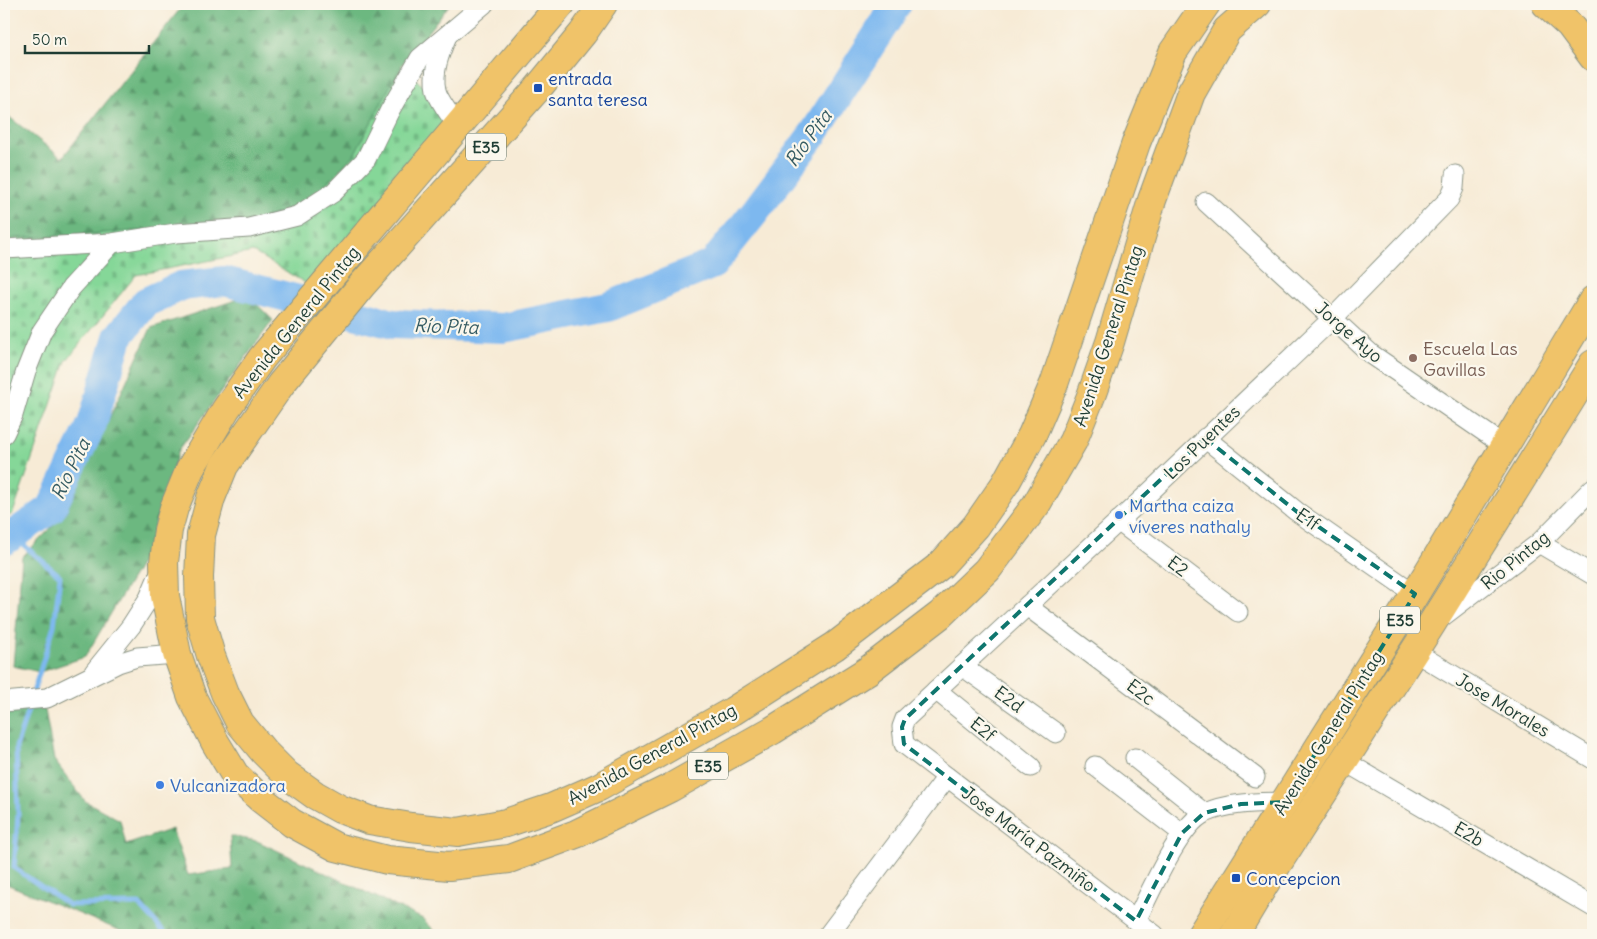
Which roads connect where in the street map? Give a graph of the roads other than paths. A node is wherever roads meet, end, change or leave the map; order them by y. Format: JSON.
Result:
{"nodes":[{"id":1,"x":484,"y":4,"type":"edge"},
{"id":2,"x":561,"y":4,"type":"edge"},
{"id":3,"x":603,"y":4,"type":"edge"},
{"id":4,"x":1206,"y":4,"type":"edge"},
{"id":5,"x":1257,"y":4,"type":"edge"},
{"id":6,"x":1546,"y":4,"type":"edge"},
{"id":7,"x":448,"y":34,"type":"junction"},
{"id":8,"x":1593,"y":57,"type":"edge"},
{"id":9,"x":404,"y":86,"type":"junction"},
{"id":10,"x":436,"y":90,"type":"junction"},
{"id":11,"x":458,"y":127,"type":"junction"},
{"id":12,"x":1455,"y":175,"type":"dead end"},
{"id":13,"x":1206,"y":202,"type":"dead end"},
{"id":14,"x":112,"y":242,"type":"junction"},
{"id":15,"x":4,"y":249,"type":"edge"},
{"id":16,"x":1593,"y":300,"type":"edge"},
{"id":17,"x":1333,"y":318,"type":"junction"},
{"id":18,"x":1593,"y":364,"type":"edge"},
{"id":19,"x":4,"y":434,"type":"edge"},
{"id":20,"x":1206,"y":438,"type":"junction"},
{"id":21,"x":1505,"y":446,"type":"junction"},
{"id":22,"x":1593,"y":488,"type":"edge"},
{"id":23,"x":1118,"y":521,"type":"junction"},
{"id":24,"x":1539,"y":543,"type":"junction"},
{"id":25,"x":164,"y":562,"type":"junction"},
{"id":26,"x":1593,"y":575,"type":"edge"},
{"id":27,"x":1415,"y":594,"type":"junction"},
{"id":28,"x":1027,"y":606,"type":"junction"},
{"id":29,"x":1238,"y":612,"type":"dead end"},
{"id":30,"x":1431,"y":625,"type":"junction"},
{"id":31,"x":1413,"y":651,"type":"junction"},
{"id":32,"x":177,"y":654,"type":"junction"},
{"id":33,"x":962,"y":666,"type":"junction"},
{"id":34,"x":91,"y":675,"type":"junction"},
{"id":35,"x":936,"y":690,"type":"junction"},
{"id":36,"x":4,"y":702,"type":"edge"},
{"id":37,"x":1056,"y":733,"type":"dead end"},
{"id":38,"x":904,"y":744,"type":"joint"},
{"id":39,"x":1135,"y":758,"type":"dead end"},
{"id":40,"x":1593,"y":759,"type":"edge"},
{"id":41,"x":1344,"y":761,"type":"junction"},
{"id":42,"x":1095,"y":766,"type":"dead end"},
{"id":43,"x":1030,"y":767,"type":"dead end"},
{"id":44,"x":947,"y":777,"type":"junction"},
{"id":45,"x":1256,"y":777,"type":"dead end"},
{"id":46,"x":1285,"y":802,"type":"junction"},
{"id":47,"x":1204,"y":813,"type":"junction"},
{"id":48,"x":1182,"y":833,"type":"junction"},
{"id":49,"x":1593,"y":907,"type":"edge"},
{"id":50,"x":1136,"y":921,"type":"junction"},
{"id":51,"x":828,"y":935,"type":"edge"},
{"id":52,"x":1154,"y":935,"type":"edge"},
{"id":53,"x":1201,"y":935,"type":"edge"},
{"id":54,"x":1234,"y":935,"type":"edge"}],
"edges":[{"from":1,"to":7,"type":"street"},
{"from":2,"to":11,"type":"highway","name":"Avenida General Pintag","number":"E35"},
{"from":3,"to":4,"type":"highway","name":"Avenida General Pintag","number":"E35"},
{"from":5,"to":32,"type":"highway","name":"Avenida General Pintag","number":"E35"},
{"from":6,"to":8,"type":"highway"},
{"from":7,"to":9,"type":"street"},
{"from":7,"to":10,"type":"street"},
{"from":9,"to":10,"type":"street"},
{"from":9,"to":14,"type":"street"},
{"from":10,"to":11,"type":"street"},
{"from":11,"to":25,"type":"highway","name":"Avenida General Pintag","number":"E35"},
{"from":12,"to":17,"type":"street","name":"Los Puentes"},
{"from":13,"to":17,"type":"street","name":"Jorge Ayo"},
{"from":14,"to":15,"type":"street"},
{"from":14,"to":19,"type":"street"},
{"from":16,"to":21,"type":"highway","name":"Avenida General Pintag","number":"E35"},
{"from":17,"to":20,"type":"street","name":"Los Puentes"},
{"from":17,"to":21,"type":"street","name":"Jorge Ayo"},
{"from":18,"to":30,"type":"highway","name":"Avenida General Pintag","number":"E35"},
{"from":20,"to":23,"type":"street","name":"Los Puentes"},
{"from":20,"to":27,"type":"street","name":"E1f"},
{"from":21,"to":27,"type":"highway","name":"Avenida General Pintag","number":"E35"},
{"from":22,"to":24,"type":"street","name":"Rio Pintag"},
{"from":23,"to":28,"type":"street","name":"Los Puentes"},
{"from":23,"to":29,"type":"street","name":"E2"},
{"from":24,"to":26,"type":"street"},
{"from":24,"to":30,"type":"street","name":"Rio Pintag"},
{"from":25,"to":32,"type":"highway","name":"Avenida General Pintag","number":"E35"},
{"from":25,"to":34,"type":"street"},
{"from":27,"to":46,"type":"highway","name":"Avenida General Pintag","number":"E35"},
{"from":28,"to":33,"type":"street","name":"Los Puentes"},
{"from":28,"to":45,"type":"street","name":"E2c"},
{"from":30,"to":31,"type":"highway","name":"Avenida General Pintag","number":"E35"},
{"from":31,"to":40,"type":"street","name":"Jose Morales"},
{"from":31,"to":41,"type":"highway","name":"Avenida General Pintag","number":"E35"},
{"from":32,"to":34,"type":"street"},
{"from":33,"to":35,"type":"street","name":"Los Puentes"},
{"from":33,"to":37,"type":"street","name":"E2d"},
{"from":34,"to":36,"type":"street"},
{"from":35,"to":38,"type":"street","name":"Los Puentes"},
{"from":35,"to":43,"type":"street","name":"E2f"},
{"from":38,"to":44,"type":"street","name":"Jose María Pazmiño"},
{"from":39,"to":47,"type":"street"},
{"from":41,"to":49,"type":"street","name":"E2b"},
{"from":41,"to":54,"type":"highway","name":"Avenida General Pintag","number":"E35"},
{"from":42,"to":48,"type":"street"},
{"from":44,"to":50,"type":"street","name":"Jose María Pazmiño"},
{"from":44,"to":51,"type":"street"},
{"from":46,"to":47,"type":"street"},
{"from":46,"to":53,"type":"highway","name":"Avenida General Pintag","number":"E35"},
{"from":47,"to":48,"type":"street"},
{"from":48,"to":50,"type":"street"},
{"from":50,"to":52,"type":"street","name":"Jose María Pazmiño"}]}
